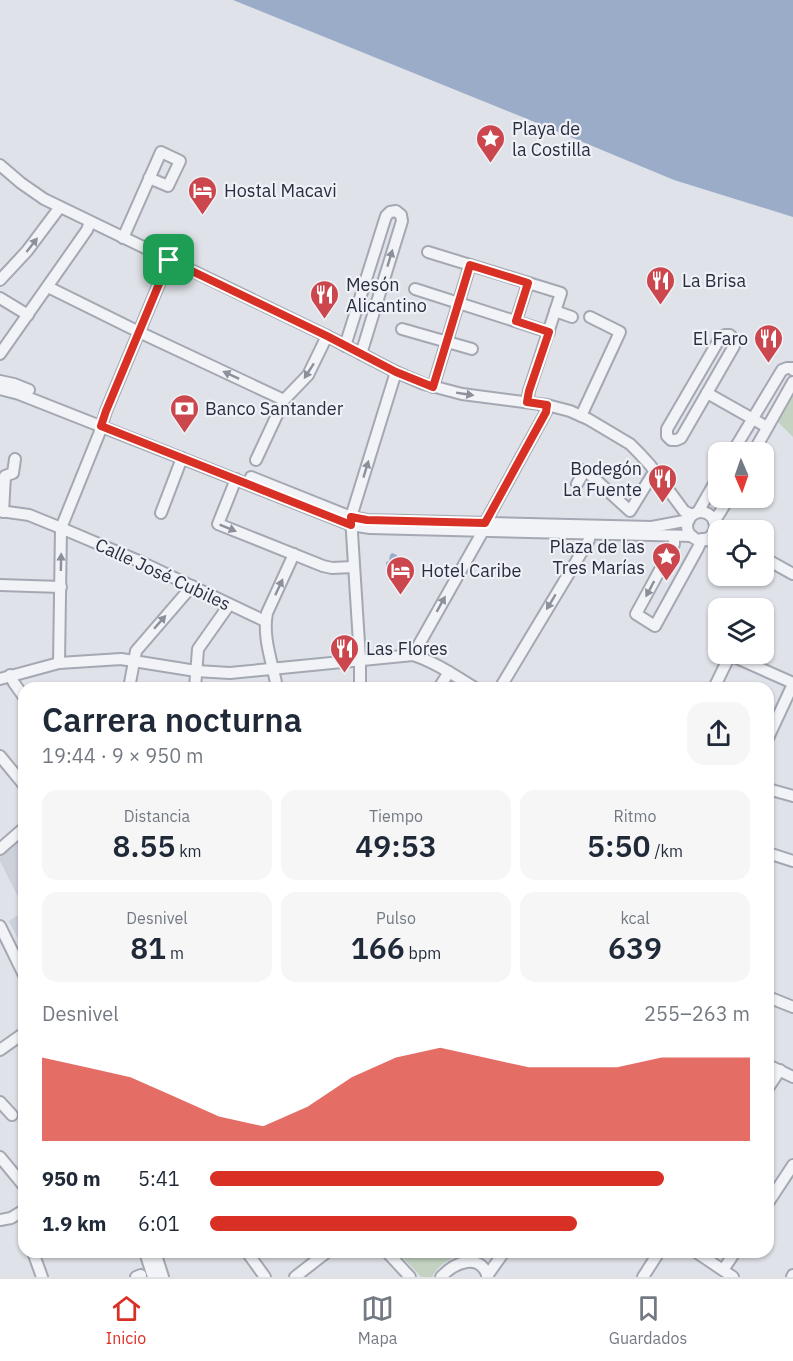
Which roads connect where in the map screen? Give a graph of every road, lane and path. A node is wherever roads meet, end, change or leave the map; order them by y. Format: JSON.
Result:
{"nodes":[{"id":1,"x":0,"y":165,"type":"edge"},
{"id":2,"x":149,"y":178,"type":"dead end"},
{"id":3,"x":60,"y":207,"type":"junction"},
{"id":4,"x":90,"y":222,"type":"junction"},
{"id":5,"x":123,"y":238,"type":"junction"},
{"id":6,"x":428,"y":252,"type":"dead end"},
{"id":7,"x":169,"y":260,"type":"junction"},
{"id":8,"x":470,"y":265,"type":"junction"},
{"id":9,"x":0,"y":280,"type":"edge"},
{"id":10,"x":528,"y":283,"type":"junction"},
{"id":11,"x":48,"y":287,"type":"junction"},
{"id":12,"x":415,"y":289,"type":"dead end"},
{"id":13,"x":0,"y":298,"type":"edge"},
{"id":14,"x":459,"y":303,"type":"junction"},
{"id":15,"x":555,"y":311,"type":"junction"},
{"id":16,"x":28,"y":315,"type":"junction"},
{"id":17,"x":572,"y":317,"type":"dead end"},
{"id":18,"x":590,"y":317,"type":"dead end"},
{"id":19,"x":516,"y":321,"type":"junction"},
{"id":20,"x":402,"y":328,"type":"dead end"},
{"id":21,"x":139,"y":332,"type":"junction"},
{"id":22,"x":549,"y":332,"type":"junction"},
{"id":23,"x":327,"y":336,"type":"junction"},
{"id":24,"x":447,"y":342,"type":"junction"},
{"id":25,"x":345,"y":346,"type":"junction"},
{"id":26,"x":472,"y":349,"type":"dead end"},
{"id":27,"x":0,"y":354,"type":"edge"},
{"id":28,"x":361,"y":354,"type":"junction"},
{"id":29,"x":793,"y":370,"type":"edge"},
{"id":30,"x":396,"y":372,"type":"junction"},
{"id":31,"x":0,"y":381,"type":"edge"},
{"id":32,"x":793,"y":382,"type":"edge"},
{"id":33,"x":433,"y":387,"type":"junction"},
{"id":34,"x":0,"y":390,"type":"edge"},
{"id":35,"x":707,"y":393,"type":"junction"},
{"id":36,"x":284,"y":400,"type":"junction"},
{"id":37,"x":527,"y":402,"type":"junction"},
{"id":38,"x":547,"y":405,"type":"junction"},
{"id":39,"x":581,"y":416,"type":"junction"},
{"id":40,"x":752,"y":419,"type":"junction"},
{"id":41,"x":102,"y":423,"type":"junction"},
{"id":42,"x":767,"y":428,"type":"junction"},
{"id":43,"x":738,"y":442,"type":"edge"},
{"id":44,"x":759,"y":442,"type":"edge"},
{"id":45,"x":182,"y":458,"type":"junction"},
{"id":46,"x":15,"y":459,"type":"dead end"},
{"id":47,"x":256,"y":460,"type":"dead end"},
{"id":48,"x":654,"y":472,"type":"junction"},
{"id":49,"x":236,"y":479,"type":"junction"},
{"id":50,"x":578,"y":484,"type":"dead end"},
{"id":51,"x":708,"y":493,"type":"edge"},
{"id":52,"x":1,"y":512,"type":"edge"},
{"id":53,"x":161,"y":513,"type":"dead end"},
{"id":54,"x":693,"y":516,"type":"junction"},
{"id":55,"x":712,"y":520,"type":"edge"},
{"id":56,"x":351,"y":521,"type":"junction"},
{"id":57,"x":484,"y":527,"type":"junction"},
{"id":58,"x":61,"y":528,"type":"junction"},
{"id":59,"x":589,"y":533,"type":"junction"},
{"id":60,"x":708,"y":536,"type":"edge"},
{"id":61,"x":674,"y":537,"type":"junction"},
{"id":62,"x":699,"y":538,"type":"junction"},
{"id":63,"x":708,"y":541,"type":"edge"},
{"id":64,"x":294,"y":554,"type":"junction"},
{"id":65,"x":774,"y":564,"type":"edge"},
{"id":66,"x":353,"y":567,"type":"junction"},
{"id":67,"x":793,"y":574,"type":"edge"},
{"id":68,"x":0,"y":585,"type":"edge"},
{"id":69,"x":192,"y":586,"type":"junction"},
{"id":70,"x":61,"y":587,"type":"junction"},
{"id":71,"x":229,"y":605,"type":"junction"},
{"id":72,"x":265,"y":621,"type":"junction"},
{"id":73,"x":413,"y":655,"type":"junction"},
{"id":74,"x":360,"y":659,"type":"junction"},
{"id":75,"x":133,"y":660,"type":"junction"},
{"id":76,"x":59,"y":663,"type":"junction"},
{"id":77,"x":726,"y":664,"type":"edge"},
{"id":78,"x":750,"y":664,"type":"edge"},
{"id":79,"x":273,"y":668,"type":"junction"},
{"id":80,"x":196,"y":671,"type":"junction"},
{"id":81,"x":449,"y":672,"type":"junction"},
{"id":82,"x":5,"y":677,"type":"edge"},
{"id":83,"x":130,"y":682,"type":"edge"},
{"id":84,"x":195,"y":682,"type":"edge"},
{"id":85,"x":275,"y":682,"type":"edge"},
{"id":86,"x":360,"y":682,"type":"edge"},
{"id":87,"x":443,"y":682,"type":"edge"},
{"id":88,"x":465,"y":682,"type":"edge"},
{"id":89,"x":504,"y":682,"type":"edge"},
{"id":90,"x":717,"y":682,"type":"edge"},
{"id":91,"x":793,"y":684,"type":"edge"},
{"id":92,"x":18,"y":691,"type":"edge"},
{"id":93,"x":774,"y":725,"type":"edge"},
{"id":94,"x":0,"y":756,"type":"edge"},
{"id":95,"x":18,"y":778,"type":"edge"},
{"id":96,"x":774,"y":791,"type":"edge"},
{"id":97,"x":793,"y":796,"type":"edge"},
{"id":98,"x":18,"y":833,"type":"edge"},
{"id":99,"x":0,"y":849,"type":"edge"},
{"id":100,"x":774,"y":855,"type":"edge"},
{"id":101,"x":793,"y":861,"type":"edge"},
{"id":102,"x":0,"y":926,"type":"edge"},
{"id":103,"x":18,"y":963,"type":"edge"},
{"id":104,"x":774,"y":999,"type":"edge"},
{"id":105,"x":793,"y":1007,"type":"edge"},
{"id":106,"x":18,"y":1037,"type":"edge"},
{"id":107,"x":0,"y":1050,"type":"edge"},
{"id":108,"x":774,"y":1068,"type":"edge"},
{"id":109,"x":780,"y":1070,"type":"junction"},
{"id":110,"x":793,"y":1077,"type":"edge"},
{"id":111,"x":774,"y":1079,"type":"edge"},
{"id":112,"x":0,"y":1102,"type":"edge"},
{"id":113,"x":12,"y":1115,"type":"dead end"},
{"id":114,"x":0,"y":1157,"type":"edge"},
{"id":115,"x":793,"y":1165,"type":"edge"},
{"id":116,"x":18,"y":1179,"type":"edge"},
{"id":117,"x":774,"y":1194,"type":"edge"},
{"id":118,"x":18,"y":1214,"type":"edge"},
{"id":119,"x":0,"y":1220,"type":"edge"},
{"id":120,"x":35,"y":1258,"type":"edge"},
{"id":121,"x":147,"y":1258,"type":"edge"},
{"id":122,"x":157,"y":1258,"type":"edge"},
{"id":123,"x":251,"y":1258,"type":"edge"},
{"id":124,"x":319,"y":1258,"type":"edge"},
{"id":125,"x":393,"y":1258,"type":"edge"},
{"id":126,"x":499,"y":1258,"type":"edge"},
{"id":127,"x":655,"y":1258,"type":"edge"},
{"id":128,"x":705,"y":1258,"type":"edge"},
{"id":129,"x":731,"y":1258,"type":"edge"},
{"id":130,"x":477,"y":1260,"type":"edge"},
{"id":131,"x":723,"y":1270,"type":"junction"},
{"id":132,"x":487,"y":1276,"type":"edge"},
{"id":133,"x":42,"y":1277,"type":"edge"},
{"id":134,"x":153,"y":1277,"type":"edge"},
{"id":135,"x":164,"y":1277,"type":"edge"},
{"id":136,"x":265,"y":1277,"type":"edge"},
{"id":137,"x":295,"y":1277,"type":"edge"},
{"id":138,"x":410,"y":1277,"type":"edge"},
{"id":139,"x":441,"y":1277,"type":"edge"},
{"id":140,"x":643,"y":1277,"type":"edge"},
{"id":141,"x":733,"y":1277,"type":"edge"}],
"edges":[{"from":1,"to":3,"type":"street"},
{"from":2,"to":5,"type":"street"},
{"from":3,"to":4,"type":"street"},
{"from":9,"to":3,"type":"street","one_way":true},
{"from":4,"to":5,"type":"street"},
{"from":4,"to":11,"type":"street"},
{"from":5,"to":7,"type":"street"},
{"from":6,"to":8,"type":"street"},
{"from":7,"to":21,"type":"street"},
{"from":7,"to":23,"type":"street"},
{"from":8,"to":10,"type":"street"},
{"from":8,"to":14,"type":"street"},
{"from":10,"to":15,"type":"street"},
{"from":10,"to":19,"type":"street"},
{"from":11,"to":16,"type":"street"},
{"from":11,"to":21,"type":"street"},
{"from":12,"to":14,"type":"street"},
{"from":13,"to":16,"type":"street"},
{"from":14,"to":19,"type":"street"},
{"from":14,"to":24,"type":"street"},
{"from":15,"to":17,"type":"street"},
{"from":15,"to":22,"type":"street"},
{"from":16,"to":27,"type":"street"},
{"from":18,"to":39,"type":"street"},
{"from":19,"to":22,"type":"street"},
{"from":20,"to":24,"type":"street"},
{"from":36,"to":21,"type":"street","one_way":true},
{"from":21,"to":41,"type":"street"},
{"from":22,"to":37,"type":"street"},
{"from":23,"to":25,"type":"street"},
{"from":23,"to":36,"type":"street","one_way":true},
{"from":24,"to":26,"type":"street"},
{"from":24,"to":33,"type":"street"},
{"from":25,"to":28,"type":"street"},
{"from":28,"to":25,"type":"street","one_way":true},
{"from":28,"to":30,"type":"street"},
{"from":29,"to":40,"type":"street"},
{"from":30,"to":33,"type":"street"},
{"from":56,"to":30,"type":"street","one_way":true},
{"from":31,"to":41,"type":"street"},
{"from":32,"to":42,"type":"street"},
{"from":33,"to":37,"type":"street","one_way":true},
{"from":34,"to":41,"type":"street"},
{"from":35,"to":35,"type":"street"},
{"from":35,"to":40,"type":"street"},
{"from":36,"to":47,"type":"street"},
{"from":37,"to":38,"type":"street"},
{"from":38,"to":39,"type":"street"},
{"from":38,"to":57,"type":"street"},
{"from":39,"to":48,"type":"street"},
{"from":40,"to":42,"type":"street"},
{"from":40,"to":43,"type":"street"},
{"from":41,"to":45,"type":"street"},
{"from":41,"to":56,"type":"street"},
{"from":41,"to":58,"type":"street"},
{"from":42,"to":44,"type":"street"},
{"from":45,"to":49,"type":"street"},
{"from":45,"to":53,"type":"street"},
{"from":46,"to":52,"type":"street"},
{"from":48,"to":50,"type":"street"},
{"from":48,"to":54,"type":"street"},
{"from":49,"to":56,"type":"street"},
{"from":49,"to":64,"type":"street","one_way":true},
{"from":51,"to":54,"type":"street"},
{"from":52,"to":58,"type":"street","name":"Calle José Cubiles"},
{"from":54,"to":55,"type":"street"},
{"from":54,"to":57,"type":"street"},
{"from":54,"to":62,"type":"street"},
{"from":56,"to":57,"type":"street"},
{"from":56,"to":66,"type":"street"},
{"from":57,"to":59,"type":"street"},
{"from":73,"to":57,"type":"street","one_way":true},
{"from":58,"to":69,"type":"street","name":"Calle José Cubiles"},
{"from":70,"to":58,"type":"street","one_way":true},
{"from":59,"to":61,"type":"street"},
{"from":59,"to":89,"type":"street","one_way":true},
{"from":60,"to":62,"type":"street"},
{"from":61,"to":62,"type":"street"},
{"from":61,"to":62,"type":"street","one_way":true},
{"from":62,"to":63,"type":"street"},
{"from":64,"to":66,"type":"street"},
{"from":72,"to":64,"type":"street","one_way":true},
{"from":65,"to":67,"type":"street"},
{"from":66,"to":74,"type":"street"},
{"from":68,"to":70,"type":"street"},
{"from":69,"to":71,"type":"street","name":"Calle José Cubiles"},
{"from":75,"to":69,"type":"street","one_way":true},
{"from":70,"to":76,"type":"street"},
{"from":71,"to":72,"type":"street","name":"Calle José Cubiles"},
{"from":71,"to":80,"type":"street"},
{"from":72,"to":79,"type":"street"},
{"from":73,"to":74,"type":"street"},
{"from":73,"to":81,"type":"street"},
{"from":74,"to":79,"type":"street"},
{"from":74,"to":86,"type":"street"},
{"from":75,"to":76,"type":"street"},
{"from":75,"to":80,"type":"street"},
{"from":75,"to":83,"type":"street"},
{"from":76,"to":82,"type":"street"},
{"from":77,"to":90,"type":"street"},
{"from":78,"to":91,"type":"street"},
{"from":79,"to":80,"type":"street"},
{"from":79,"to":85,"type":"street"},
{"from":80,"to":84,"type":"street"},
{"from":81,"to":87,"type":"street"},
{"from":81,"to":88,"type":"street"},
{"from":82,"to":92,"type":"street"},
{"from":91,"to":93,"type":"street"},
{"from":94,"to":95,"type":"street"},
{"from":96,"to":97,"type":"street"},
{"from":98,"to":99,"type":"street"},
{"from":100,"to":101,"type":"street"},
{"from":102,"to":103,"type":"street"},
{"from":104,"to":105,"type":"street"},
{"from":106,"to":107,"type":"street"},
{"from":108,"to":109,"type":"street"},
{"from":109,"to":110,"type":"street"},
{"from":109,"to":111,"type":"street"},
{"from":112,"to":113,"type":"street"},
{"from":114,"to":116,"type":"street"},
{"from":115,"to":117,"type":"street"},
{"from":118,"to":119,"type":"street"},
{"from":120,"to":133,"type":"street"},
{"from":121,"to":134,"type":"street"},
{"from":122,"to":135,"type":"street"},
{"from":123,"to":136,"type":"street"},
{"from":124,"to":137,"type":"street"},
{"from":125,"to":138,"type":"street"},
{"from":126,"to":132,"type":"street"},
{"from":127,"to":140,"type":"street"},
{"from":128,"to":131,"type":"street"},
{"from":129,"to":131,"type":"street"},
{"from":130,"to":132,"type":"street"},
{"from":130,"to":139,"type":"street"},
{"from":131,"to":141,"type":"street"}]}
